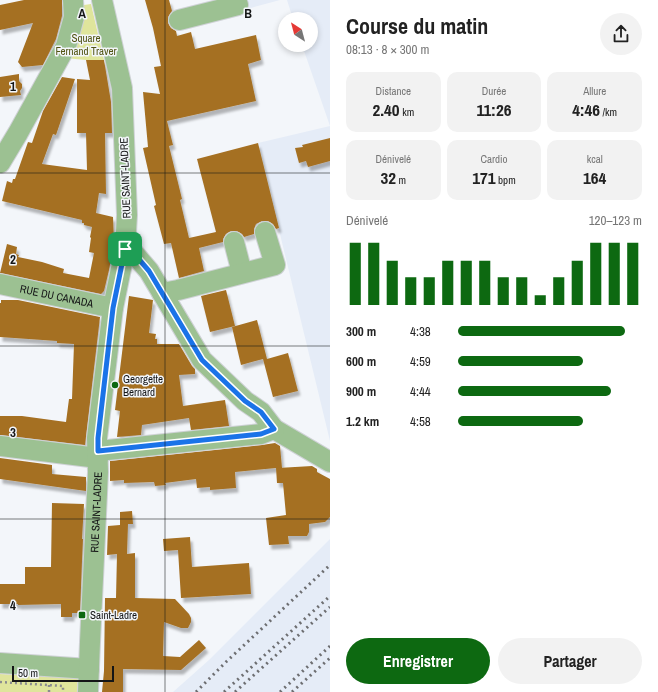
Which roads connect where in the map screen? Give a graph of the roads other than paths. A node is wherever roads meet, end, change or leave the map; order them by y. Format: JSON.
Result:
{"nodes":[{"id":1,"x":73,"y":0,"type":"edge"},
{"id":2,"x":102,"y":0,"type":"edge"},
{"id":3,"x":236,"y":0,"type":"edge"},
{"id":4,"x":180,"y":20,"type":"dead end"},
{"id":5,"x":0,"y":163,"type":"edge"},
{"id":6,"x":265,"y":232,"type":"dead end"},
{"id":7,"x":234,"y":242,"type":"dead end"},
{"id":8,"x":125,"y":249,"type":"junction"},
{"id":9,"x":242,"y":273,"type":"junction"},
{"id":10,"x":0,"y":284,"type":"edge"},
{"id":11,"x":162,"y":293,"type":"junction"},
{"id":12,"x":113,"y":308,"type":"junction"},
{"id":13,"x":274,"y":429,"type":"junction"},
{"id":14,"x":0,"y":446,"type":"edge"},
{"id":15,"x":98,"y":455,"type":"junction"},
{"id":16,"x":330,"y":462,"type":"edge"},
{"id":17,"x":0,"y":663,"type":"edge"},
{"id":18,"x":88,"y":669,"type":"junction"},
{"id":19,"x":88,"y":692,"type":"edge"}],
"edges":[{"from":1,"to":5,"type":"street"},
{"from":2,"to":8,"type":"street","name":"RUE SAINT-LADRE"},
{"from":3,"to":4,"type":"street"},
{"from":6,"to":9,"type":"street"},
{"from":7,"to":9,"type":"street"},
{"from":8,"to":11,"type":"street"},
{"from":8,"to":12,"type":"street","name":"RUE SAINT-LADRE"},
{"from":9,"to":11,"type":"street"},
{"from":10,"to":12,"type":"street","name":"RUE DU CANADA"},
{"from":11,"to":13,"type":"street"},
{"from":12,"to":15,"type":"street","name":"RUE SAINT-LADRE"},
{"from":13,"to":15,"type":"street"},
{"from":13,"to":16,"type":"street"},
{"from":14,"to":15,"type":"street"},
{"from":15,"to":18,"type":"street","name":"RUE SAINT-LADRE"},
{"from":17,"to":18,"type":"street"},
{"from":18,"to":19,"type":"street","name":"RUE SAINT-LADRE"}]}
